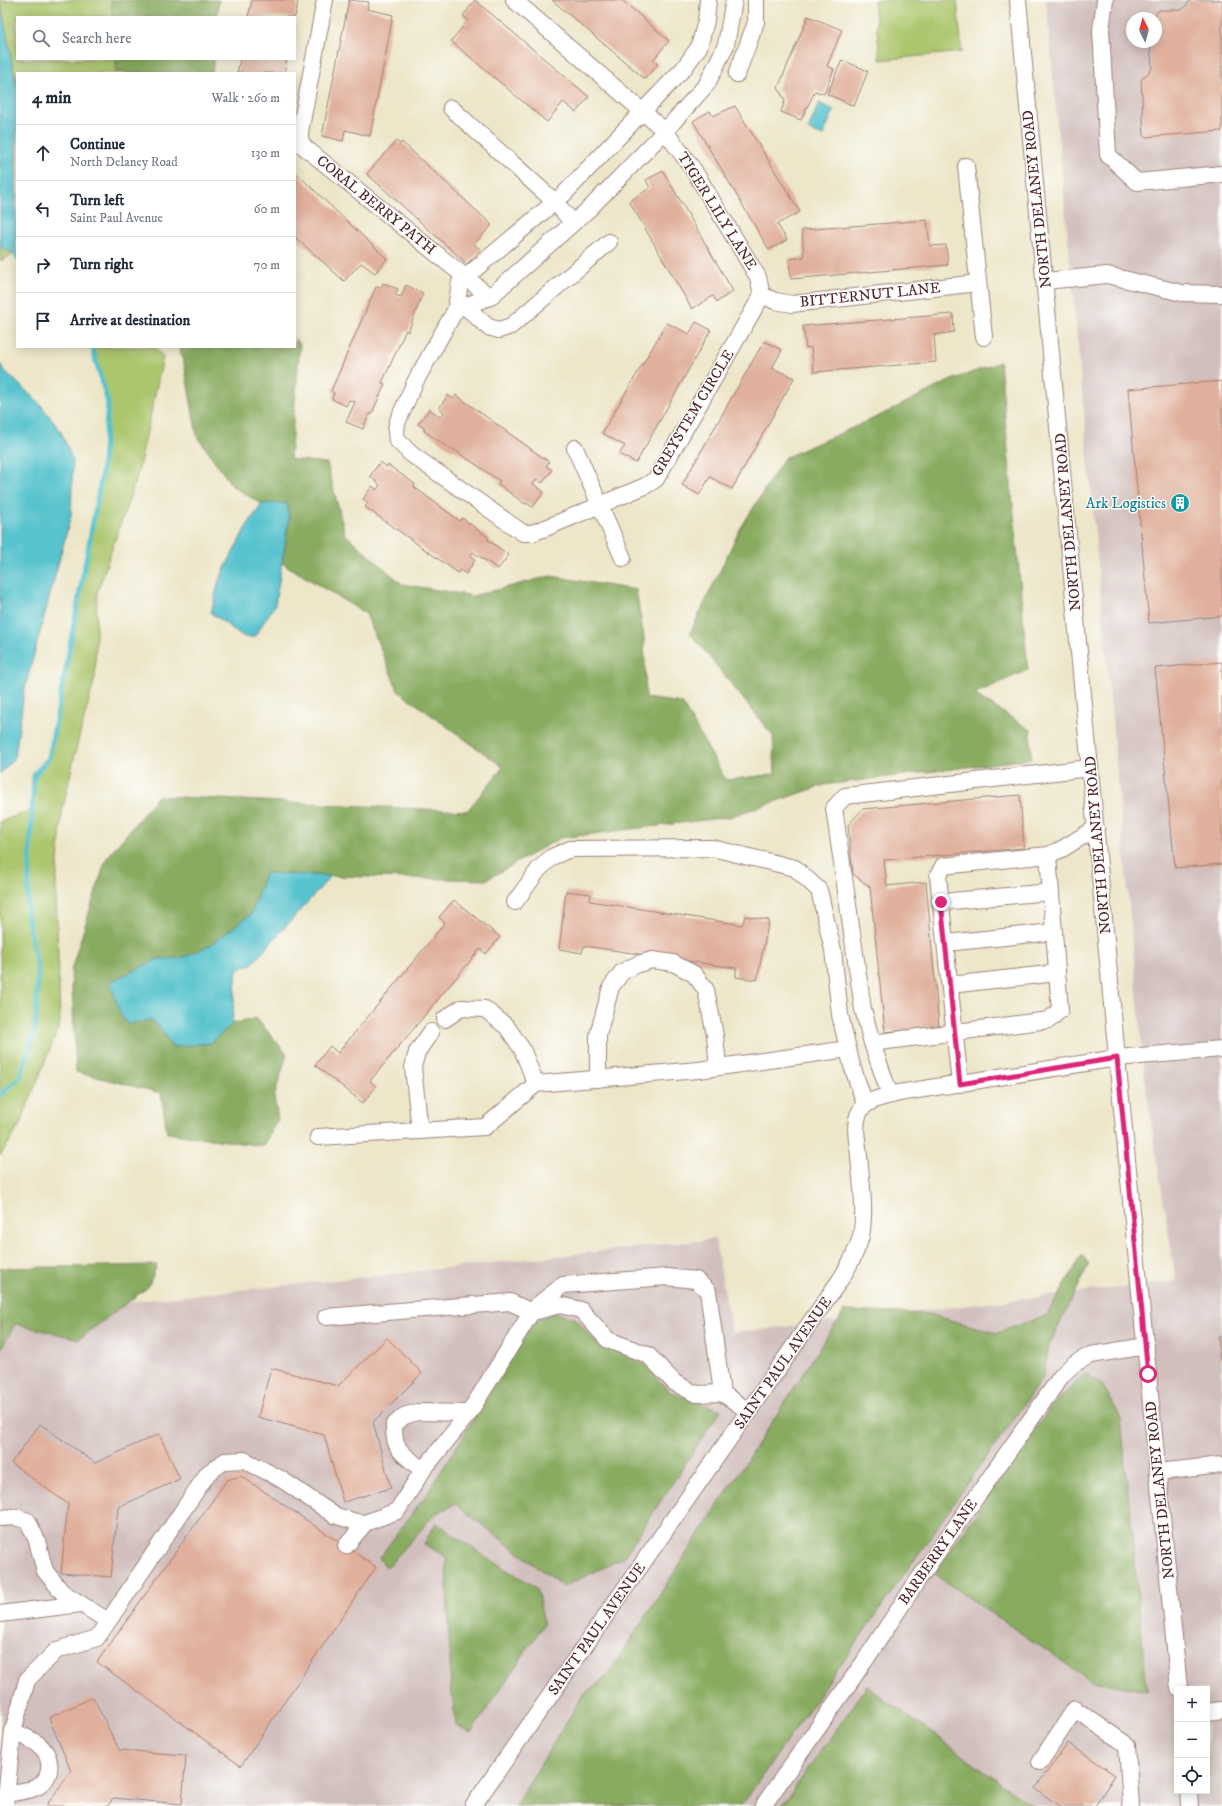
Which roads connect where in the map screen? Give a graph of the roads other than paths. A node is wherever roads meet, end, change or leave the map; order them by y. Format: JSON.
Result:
{"nodes":[{"id":1,"x":325,"y":0,"type":"edge"},
{"id":2,"x":514,"y":0,"type":"edge"},
{"id":3,"x":756,"y":0,"type":"edge"},
{"id":4,"x":1018,"y":0,"type":"edge"},
{"id":5,"x":1105,"y":0,"type":"edge"},
{"id":6,"x":734,"y":2,"type":"edge"},
{"id":7,"x":708,"y":3,"type":"edge"},
{"id":8,"x":737,"y":74,"type":"dead end"},
{"id":9,"x":451,"y":108,"type":"dead end"},
{"id":10,"x":643,"y":111,"type":"junction"},
{"id":11,"x":665,"y":131,"type":"junction"},
{"id":12,"x":966,"y":166,"type":"dead end"},
{"id":13,"x":1222,"y":174,"type":"edge"},
{"id":14,"x":555,"y":202,"type":"junction"},
{"id":15,"x":573,"y":223,"type":"junction"},
{"id":16,"x":609,"y":242,"type":"dead end"},
{"id":17,"x":466,"y":278,"type":"junction"},
{"id":18,"x":1045,"y":281,"type":"junction"},
{"id":19,"x":978,"y":282,"type":"junction"},
{"id":20,"x":1222,"y":294,"type":"edge"},
{"id":21,"x":762,"y":295,"type":"junction"},
{"id":22,"x":490,"y":297,"type":"junction"},
{"id":23,"x":460,"y":308,"type":"junction"},
{"id":24,"x":984,"y":337,"type":"dead end"},
{"id":25,"x":575,"y":448,"type":"dead end"},
{"id":26,"x":599,"y":506,"type":"junction"},
{"id":27,"x":623,"y":558,"type":"dead end"},
{"id":28,"x":1090,"y":768,"type":"junction"},
{"id":29,"x":1096,"y":828,"type":"junction"},
{"id":30,"x":1048,"y":855,"type":"junction"},
{"id":31,"x":1050,"y":892,"type":"junction"},
{"id":32,"x":514,"y":902,"type":"dead end"},
{"id":33,"x":941,"y":902,"type":"junction"},
{"id":34,"x":1053,"y":932,"type":"junction"},
{"id":35,"x":946,"y":943,"type":"junction"},
{"id":36,"x":1057,"y":973,"type":"junction"},
{"id":37,"x":950,"y":985,"type":"junction"},
{"id":38,"x":445,"y":1019,"type":"dead end"},
{"id":39,"x":955,"y":1031,"type":"junction"},
{"id":40,"x":432,"y":1032,"type":"dead end"},
{"id":41,"x":872,"y":1043,"type":"junction"},
{"id":42,"x":848,"y":1049,"type":"junction"},
{"id":43,"x":1222,"y":1049,"type":"edge"},
{"id":44,"x":1117,"y":1058,"type":"junction"},
{"id":45,"x":718,"y":1067,"type":"junction"},
{"id":46,"x":598,"y":1079,"type":"junction"},
{"id":47,"x":536,"y":1084,"type":"junction"},
{"id":48,"x":960,"y":1084,"type":"junction"},
{"id":49,"x":890,"y":1095,"type":"junction"},
{"id":50,"x":866,"y":1104,"type":"junction"},
{"id":51,"x":420,"y":1131,"type":"junction"},
{"id":52,"x":318,"y":1137,"type":"dead end"},
{"id":53,"x":531,"y":1312,"type":"junction"},
{"id":54,"x":326,"y":1317,"type":"dead end"},
{"id":55,"x":1146,"y":1346,"type":"junction"},
{"id":56,"x":722,"y":1393,"type":"junction"},
{"id":57,"x":750,"y":1412,"type":"junction"},
{"id":58,"x":469,"y":1413,"type":"junction"},
{"id":59,"x":1222,"y":1464,"type":"edge"},
{"id":60,"x":422,"y":1470,"type":"junction"},
{"id":61,"x":1158,"y":1472,"type":"junction"},
{"id":62,"x":0,"y":1518,"type":"edge"},
{"id":63,"x":365,"y":1523,"type":"junction"},
{"id":64,"x":346,"y":1546,"type":"dead end"},
{"id":65,"x":81,"y":1604,"type":"junction"},
{"id":66,"x":0,"y":1614,"type":"edge"},
{"id":67,"x":108,"y":1621,"type":"junction"},
{"id":68,"x":1179,"y":1686,"type":"edge"},
{"id":69,"x":1222,"y":1710,"type":"edge"},
{"id":70,"x":1210,"y":1712,"type":"edge"},
{"id":71,"x":13,"y":1731,"type":"junction"},
{"id":72,"x":1040,"y":1762,"type":"dead end"},
{"id":73,"x":1189,"y":1794,"type":"edge"},
{"id":74,"x":6,"y":1800,"type":"edge"},
{"id":75,"x":473,"y":1806,"type":"edge"},
{"id":76,"x":763,"y":1806,"type":"edge"},
{"id":77,"x":1131,"y":1806,"type":"edge"},
{"id":78,"x":1190,"y":1806,"type":"edge"}],
"edges":[{"from":1,"to":17,"type":"street","name":"CORAL BERRY PATH"},
{"from":2,"to":10,"type":"street"},
{"from":3,"to":8,"type":"street"},
{"from":4,"to":18,"type":"street","name":"NORTH DELANEY ROAD"},
{"from":5,"to":13,"type":"street"},
{"from":6,"to":7,"type":"street"},
{"from":6,"to":11,"type":"street"},
{"from":7,"to":10,"type":"street","name":"GREYSTEM CIRCLE"},
{"from":9,"to":14,"type":"street"},
{"from":10,"to":11,"type":"street"},
{"from":10,"to":14,"type":"street","name":"GREYSTEM CIRCLE"},
{"from":11,"to":15,"type":"street"},
{"from":11,"to":21,"type":"street","name":"TIGER LILY LANE"},
{"from":12,"to":19,"type":"street"},
{"from":14,"to":15,"type":"street"},
{"from":14,"to":17,"type":"street","name":"GREYSTEM CIRCLE"},
{"from":15,"to":22,"type":"street"},
{"from":16,"to":23,"type":"street"},
{"from":17,"to":22,"type":"street","name":"CORAL BERRY PATH"},
{"from":17,"to":23,"type":"street","name":"GREYSTEM CIRCLE"},
{"from":18,"to":20,"type":"street"},
{"from":18,"to":28,"type":"street","name":"NORTH DELANEY ROAD"},
{"from":19,"to":21,"type":"street","name":"BITTERNUT LANE"},
{"from":19,"to":24,"type":"street"},
{"from":21,"to":26,"type":"street","name":"GREYSTEM CIRCLE"},
{"from":22,"to":23,"type":"street"},
{"from":23,"to":26,"type":"street","name":"GREYSTEM CIRCLE"},
{"from":25,"to":26,"type":"street"},
{"from":26,"to":27,"type":"street"},
{"from":28,"to":29,"type":"street","name":"NORTH DELANEY ROAD"},
{"from":28,"to":41,"type":"street"},
{"from":29,"to":30,"type":"street"},
{"from":29,"to":44,"type":"street","name":"NORTH DELANEY ROAD"},
{"from":30,"to":31,"type":"street"},
{"from":30,"to":33,"type":"street"},
{"from":31,"to":33,"type":"street"},
{"from":31,"to":34,"type":"street"},
{"from":32,"to":42,"type":"street"},
{"from":33,"to":35,"type":"street"},
{"from":34,"to":35,"type":"street"},
{"from":34,"to":36,"type":"street"},
{"from":35,"to":37,"type":"street"},
{"from":36,"to":37,"type":"street"},
{"from":36,"to":39,"type":"street"},
{"from":37,"to":39,"type":"street"},
{"from":38,"to":47,"type":"street"},
{"from":39,"to":41,"type":"street"},
{"from":39,"to":48,"type":"street"},
{"from":40,"to":51,"type":"street"},
{"from":41,"to":49,"type":"street"},
{"from":42,"to":45,"type":"street"},
{"from":42,"to":50,"type":"street"},
{"from":43,"to":44,"type":"street"},
{"from":44,"to":48,"type":"street"},
{"from":44,"to":55,"type":"street","name":"NORTH DELANEY ROAD"},
{"from":45,"to":46,"type":"street"},
{"from":45,"to":46,"type":"street"},
{"from":46,"to":47,"type":"street"},
{"from":47,"to":51,"type":"street"},
{"from":48,"to":49,"type":"street"},
{"from":49,"to":50,"type":"street"},
{"from":50,"to":57,"type":"street","name":"SAINT PAUL AVENUE"},
{"from":51,"to":52,"type":"street"},
{"from":53,"to":54,"type":"street"},
{"from":53,"to":56,"type":"street"},
{"from":53,"to":56,"type":"street"},
{"from":53,"to":58,"type":"street"},
{"from":55,"to":61,"type":"street","name":"NORTH DELANEY ROAD"},
{"from":55,"to":76,"type":"street","name":"BARBERRY LANE"},
{"from":56,"to":57,"type":"street"},
{"from":57,"to":75,"type":"street","name":"SAINT PAUL AVENUE"},
{"from":58,"to":60,"type":"street"},
{"from":58,"to":60,"type":"street"},
{"from":59,"to":61,"type":"street"},
{"from":60,"to":63,"type":"street"},
{"from":61,"to":68,"type":"street","name":"NORTH DELANEY ROAD"},
{"from":62,"to":65,"type":"street"},
{"from":63,"to":64,"type":"street"},
{"from":63,"to":67,"type":"street"},
{"from":65,"to":66,"type":"street"},
{"from":65,"to":67,"type":"street"},
{"from":67,"to":71,"type":"street"},
{"from":69,"to":70,"type":"street"},
{"from":71,"to":74,"type":"street"},
{"from":71,"to":74,"type":"street"},
{"from":72,"to":77,"type":"street"},
{"from":73,"to":78,"type":"street"}]}
